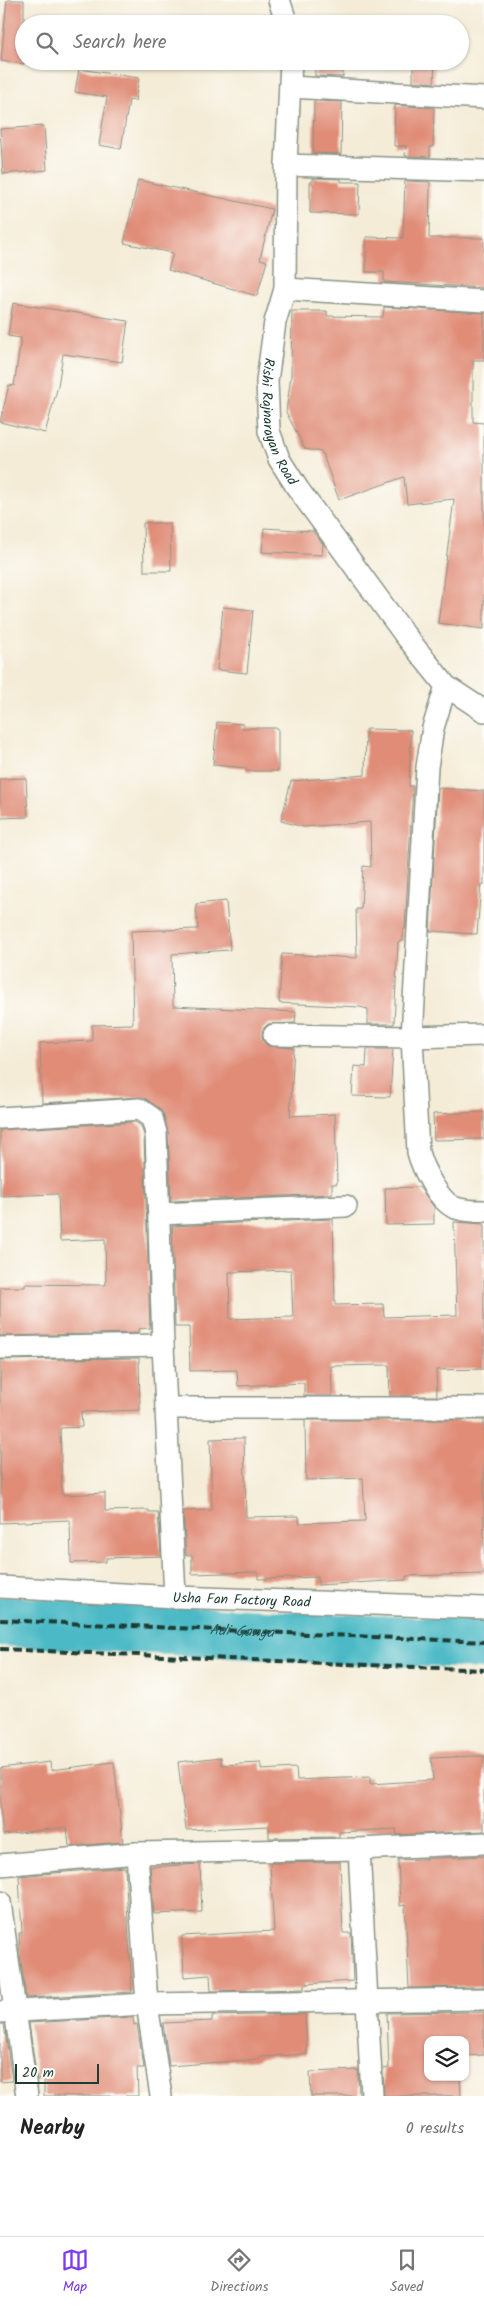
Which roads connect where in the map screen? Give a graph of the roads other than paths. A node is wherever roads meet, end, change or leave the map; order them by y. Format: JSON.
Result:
{"nodes":[{"id":1,"x":279,"y":0,"type":"edge"},
{"id":2,"x":284,"y":15,"type":"edge"},
{"id":3,"x":291,"y":70,"type":"edge"},
{"id":4,"x":290,"y":87,"type":"junction"},
{"id":5,"x":484,"y":98,"type":"edge"},
{"id":6,"x":286,"y":165,"type":"junction"},
{"id":7,"x":484,"y":171,"type":"edge"},
{"id":8,"x":285,"y":288,"type":"junction"},
{"id":9,"x":484,"y":301,"type":"edge"},
{"id":10,"x":446,"y":686,"type":"junction"},
{"id":11,"x":484,"y":711,"type":"edge"},
{"id":12,"x":274,"y":1035,"type":"dead end"},
{"id":13,"x":484,"y":1035,"type":"edge"},
{"id":14,"x":412,"y":1037,"type":"junction"},
{"id":15,"x":0,"y":1118,"type":"edge"},
{"id":16,"x":346,"y":1206,"type":"dead end"},
{"id":17,"x":484,"y":1211,"type":"edge"},
{"id":18,"x":159,"y":1214,"type":"junction"},
{"id":19,"x":163,"y":1345,"type":"junction"},
{"id":20,"x":0,"y":1348,"type":"edge"},
{"id":21,"x":166,"y":1408,"type":"junction"},
{"id":22,"x":484,"y":1408,"type":"edge"},
{"id":23,"x":0,"y":1587,"type":"edge"},
{"id":24,"x":175,"y":1597,"type":"junction"},
{"id":25,"x":484,"y":1608,"type":"edge"},
{"id":26,"x":484,"y":1843,"type":"edge"},
{"id":27,"x":359,"y":1849,"type":"junction"},
{"id":28,"x":136,"y":1853,"type":"junction"},
{"id":29,"x":0,"y":1865,"type":"edge"},
{"id":30,"x":0,"y":1902,"type":"edge"},
{"id":31,"x":484,"y":1999,"type":"edge"},
{"id":32,"x":368,"y":2002,"type":"junction"},
{"id":33,"x":148,"y":2004,"type":"junction"},
{"id":34,"x":8,"y":2012,"type":"edge"},
{"id":35,"x":27,"y":2096,"type":"edge"},
{"id":36,"x":161,"y":2096,"type":"edge"},
{"id":37,"x":372,"y":2096,"type":"edge"}],
"edges":[{"from":1,"to":2,"type":"street"},
{"from":3,"to":4,"type":"street","name":"Rishi Rajnarayan Road"},
{"from":4,"to":5,"type":"street"},
{"from":4,"to":6,"type":"street","name":"Rishi Rajnarayan Road"},
{"from":6,"to":7,"type":"street"},
{"from":6,"to":8,"type":"street","name":"Rishi Rajnarayan Road"},
{"from":8,"to":9,"type":"street"},
{"from":8,"to":10,"type":"street","name":"Rishi Rajnarayan Road"},
{"from":10,"to":11,"type":"street","name":"Rishi Rajnarayan Road"},
{"from":10,"to":14,"type":"street"},
{"from":12,"to":14,"type":"street"},
{"from":13,"to":14,"type":"street"},
{"from":14,"to":17,"type":"street"},
{"from":15,"to":18,"type":"street"},
{"from":16,"to":18,"type":"street"},
{"from":18,"to":19,"type":"street"},
{"from":19,"to":20,"type":"street"},
{"from":19,"to":21,"type":"street"},
{"from":21,"to":22,"type":"street"},
{"from":21,"to":24,"type":"street"},
{"from":23,"to":24,"type":"street","name":"Usha Fan Factory Road"},
{"from":24,"to":25,"type":"street","name":"Usha Fan Factory Road"},
{"from":26,"to":27,"type":"street"},
{"from":27,"to":28,"type":"street"},
{"from":27,"to":32,"type":"street"},
{"from":28,"to":29,"type":"street"},
{"from":28,"to":33,"type":"street"},
{"from":30,"to":34,"type":"street"},
{"from":31,"to":32,"type":"street"},
{"from":32,"to":33,"type":"street"},
{"from":32,"to":37,"type":"street"},
{"from":33,"to":34,"type":"street"},
{"from":33,"to":36,"type":"street"},
{"from":34,"to":35,"type":"street"}]}
